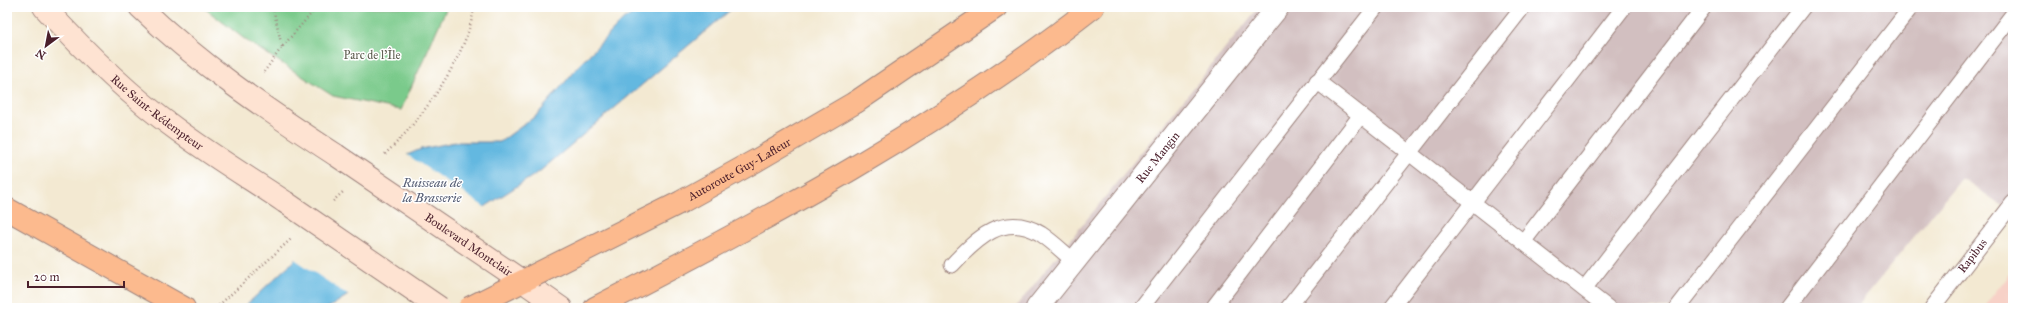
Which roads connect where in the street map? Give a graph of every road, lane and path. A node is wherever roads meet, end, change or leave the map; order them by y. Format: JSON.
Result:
{"nodes":[{"id":1,"x":44,"y":7,"type":"edge"},
{"id":2,"x":140,"y":7,"type":"edge"},
{"id":3,"x":273,"y":7,"type":"edge"},
{"id":4,"x":317,"y":7,"type":"edge"},
{"id":5,"x":474,"y":7,"type":"edge"},
{"id":6,"x":996,"y":7,"type":"edge"},
{"id":7,"x":1093,"y":7,"type":"edge"},
{"id":8,"x":1278,"y":7,"type":"edge"},
{"id":9,"x":1376,"y":7,"type":"edge"},
{"id":10,"x":1522,"y":7,"type":"edge"},
{"id":11,"x":1624,"y":7,"type":"edge"},
{"id":12,"x":1704,"y":7,"type":"edge"},
{"id":13,"x":1803,"y":7,"type":"edge"},
{"id":14,"x":1911,"y":7,"type":"edge"},
{"id":15,"x":2013,"y":14,"type":"edge"},
{"id":16,"x":471,"y":24,"type":"dead end"},
{"id":17,"x":282,"y":47,"type":"junction"},
{"id":18,"x":1317,"y":81,"type":"junction"},
{"id":19,"x":246,"y":96,"type":"junction"},
{"id":20,"x":1361,"y":115,"type":"junction"},
{"id":21,"x":1409,"y":153,"type":"junction"},
{"id":22,"x":1473,"y":203,"type":"junction"},
{"id":23,"x":2013,"y":203,"type":"edge"},
{"id":24,"x":7,"y":209,"type":"edge"},
{"id":25,"x":1523,"y":242,"type":"junction"},
{"id":26,"x":1074,"y":261,"type":"junction"},
{"id":27,"x":952,"y":266,"type":"dead end"},
{"id":28,"x":1584,"y":289,"type":"junction"},
{"id":29,"x":184,"y":308,"type":"edge"},
{"id":30,"x":440,"y":308,"type":"edge"},
{"id":31,"x":470,"y":308,"type":"edge"},
{"id":32,"x":561,"y":308,"type":"edge"},
{"id":33,"x":595,"y":308,"type":"edge"},
{"id":34,"x":1037,"y":308,"type":"edge"},
{"id":35,"x":1141,"y":308,"type":"edge"},
{"id":36,"x":1213,"y":308,"type":"edge"},
{"id":37,"x":1288,"y":308,"type":"edge"},
{"id":38,"x":1391,"y":308,"type":"edge"},
{"id":39,"x":1608,"y":308,"type":"edge"},
{"id":40,"x":1677,"y":308,"type":"edge"},
{"id":41,"x":1787,"y":308,"type":"edge"},
{"id":42,"x":1932,"y":308,"type":"edge"}],
"edges":[{"from":1,"to":30,"type":"main road","name":"Rue Saint-Rédempteur","bridge":true},
{"from":2,"to":19,"type":"main road"},
{"from":3,"to":17,"type":"path"},
{"from":4,"to":17,"type":"path"},
{"from":5,"to":16,"type":"path"},
{"from":6,"to":31,"type":"highway","name":"Autoroute Guy-Lafleur","bridge":true},
{"from":7,"to":33,"type":"highway"},
{"from":8,"to":26,"type":"street","name":"Rue Mangin"},
{"from":9,"to":18,"type":"lane"},
{"from":10,"to":21,"type":"lane"},
{"from":11,"to":22,"type":"lane"},
{"from":12,"to":25,"type":"lane"},
{"from":13,"to":28,"type":"lane"},
{"from":14,"to":40,"type":"lane"},
{"from":15,"to":41,"type":"lane"},
{"from":17,"to":19,"type":"path"},
{"from":18,"to":20,"type":"lane"},
{"from":18,"to":35,"type":"lane"},
{"from":19,"to":32,"type":"main road","name":"Boulevard Montclair","bridge":true},
{"from":20,"to":21,"type":"lane"},
{"from":20,"to":36,"type":"lane"},
{"from":21,"to":22,"type":"lane"},
{"from":21,"to":37,"type":"lane"},
{"from":22,"to":25,"type":"lane"},
{"from":22,"to":38,"type":"lane"},
{"from":23,"to":42,"type":"lane","name":"Rapibus"},
{"from":24,"to":29,"type":"highway"},
{"from":25,"to":28,"type":"lane"},
{"from":26,"to":27,"type":"lane"},
{"from":26,"to":34,"type":"street","name":"Rue Mangin"},
{"from":28,"to":39,"type":"lane"}]}
